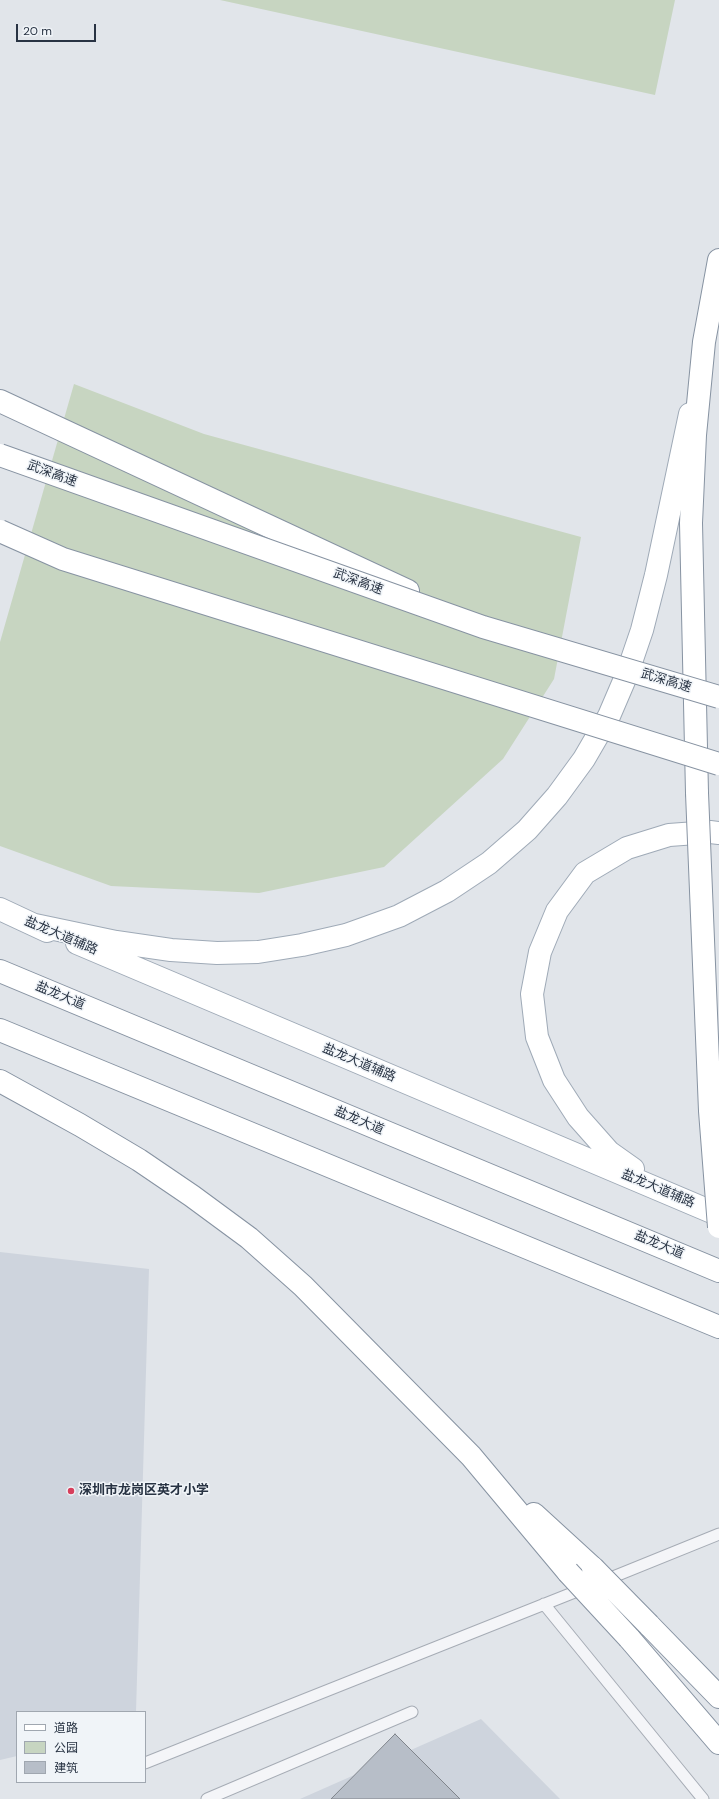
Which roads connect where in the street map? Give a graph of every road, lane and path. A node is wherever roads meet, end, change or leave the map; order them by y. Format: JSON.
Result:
{"nodes":[{"id":1,"x":719,"y":260,"type":"edge"},
{"id":2,"x":704,"y":342,"type":"junction"},
{"id":3,"x":0,"y":401,"type":"edge"},
{"id":4,"x":0,"y":455,"type":"edge"},
{"id":5,"x":0,"y":531,"type":"edge"},
{"id":6,"x":0,"y":543,"type":"edge"},
{"id":7,"x":64,"y":559,"type":"junction"},
{"id":8,"x":483,"y":627,"type":"junction"},
{"id":9,"x":719,"y":697,"type":"edge"},
{"id":10,"x":719,"y":764,"type":"edge"},
{"id":11,"x":719,"y":833,"type":"edge"},
{"id":12,"x":0,"y":910,"type":"edge"},
{"id":13,"x":35,"y":925,"type":"junction"},
{"id":14,"x":0,"y":971,"type":"edge"},
{"id":15,"x":0,"y":1030,"type":"edge"},
{"id":16,"x":0,"y":1081,"type":"edge"},
{"id":17,"x":663,"y":1191,"type":"junction"},
{"id":18,"x":719,"y":1215,"type":"edge"},
{"id":19,"x":719,"y":1227,"type":"edge"},
{"id":20,"x":719,"y":1270,"type":"edge"},
{"id":21,"x":719,"y":1327,"type":"edge"},
{"id":22,"x":471,"y":1456,"type":"junction"},
{"id":23,"x":719,"y":1534,"type":"edge"},
{"id":24,"x":544,"y":1604,"type":"junction"},
{"id":25,"x":719,"y":1697,"type":"edge"},
{"id":26,"x":412,"y":1712,"type":"dead end"},
{"id":27,"x":719,"y":1743,"type":"edge"},
{"id":28,"x":146,"y":1763,"type":"edge"},
{"id":29,"x":207,"y":1799,"type":"edge"},
{"id":30,"x":703,"y":1799,"type":"edge"}],
"edges":[{"from":1,"to":2,"type":"main road"},
{"from":2,"to":13,"type":"main road"},
{"from":2,"to":19,"type":"main road","bridge":true},
{"from":3,"to":8,"type":"main road","bridge":true},
{"from":4,"to":8,"type":"main road","name":"武深高速","bridge":true},
{"from":5,"to":7,"type":"main road","bridge":true},
{"from":6,"to":7,"type":"main road","bridge":true},
{"from":7,"to":10,"type":"main road","bridge":true},
{"from":8,"to":9,"type":"main road","name":"武深高速","bridge":true},
{"from":11,"to":17,"type":"main road"},
{"from":12,"to":13,"type":"main road","name":"盐龙大道辅路"},
{"from":13,"to":17,"type":"main road","name":"盐龙大道辅路"},
{"from":14,"to":20,"type":"main road","name":"盐龙大道"},
{"from":15,"to":21,"type":"main road"},
{"from":16,"to":22,"type":"main road"},
{"from":17,"to":18,"type":"main road","name":"盐龙大道辅路"},
{"from":22,"to":25,"type":"main road","bridge":true},
{"from":22,"to":27,"type":"main road","bridge":true},
{"from":23,"to":24,"type":"lane"},
{"from":24,"to":28,"type":"lane"},
{"from":24,"to":30,"type":"lane"},
{"from":26,"to":29,"type":"lane"}]}
